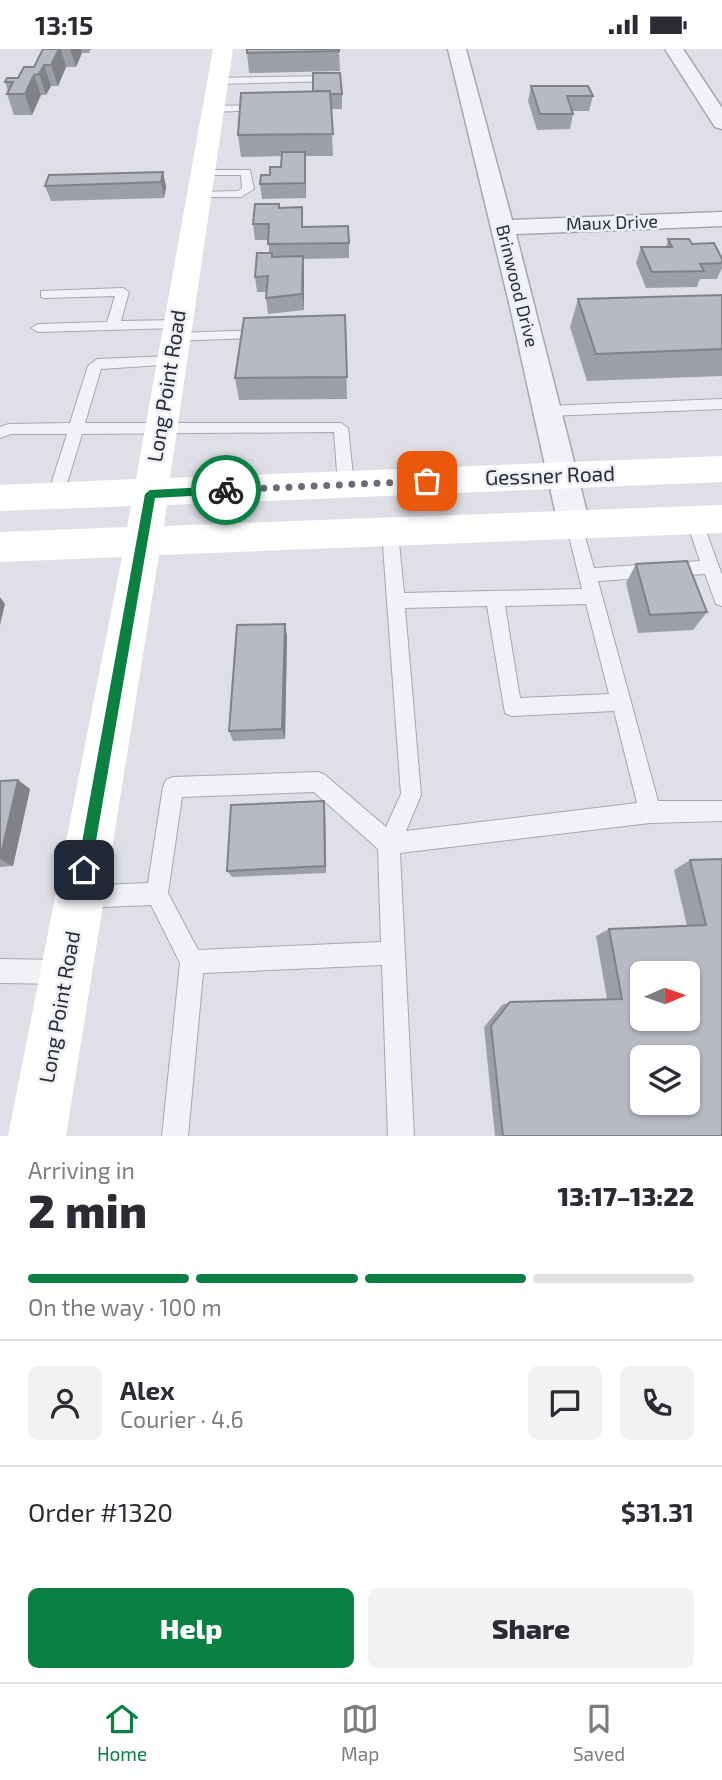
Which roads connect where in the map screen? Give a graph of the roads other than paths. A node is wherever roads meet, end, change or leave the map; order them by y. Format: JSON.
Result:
{"nodes":[{"id":1,"x":223,"y":49,"type":"edge"},
{"id":2,"x":457,"y":49,"type":"edge"},
{"id":3,"x":674,"y":49,"type":"edge"},
{"id":4,"x":333,"y":79,"type":"edge"},
{"id":5,"x":217,"y":81,"type":"junction"},
{"id":6,"x":279,"y":108,"type":"edge"},
{"id":7,"x":212,"y":109,"type":"junction"},
{"id":8,"x":722,"y":123,"type":"edge"},
{"id":9,"x":722,"y":219,"type":"edge"},
{"id":10,"x":503,"y":227,"type":"junction"},
{"id":11,"x":45,"y":294,"type":"dead end"},
{"id":12,"x":113,"y":325,"type":"junction"},
{"id":13,"x":38,"y":328,"type":"dead end"},
{"id":14,"x":277,"y":334,"type":"edge"},
{"id":15,"x":174,"y":340,"type":"junction"},
{"id":16,"x":722,"y":404,"type":"edge"},
{"id":17,"x":548,"y":411,"type":"junction"},
{"id":18,"x":161,"y":426,"type":"junction"},
{"id":19,"x":76,"y":428,"type":"junction"},
{"id":20,"x":0,"y":433,"type":"edge"},
{"id":21,"x":722,"y":468,"type":"edge"},
{"id":22,"x":563,"y":475,"type":"junction"},
{"id":23,"x":346,"y":485,"type":"junction"},
{"id":24,"x":150,"y":494,"type":"junction"},
{"id":25,"x":55,"y":497,"type":"junction"},
{"id":26,"x":0,"y":498,"type":"edge"},
{"id":27,"x":708,"y":519,"type":"edge"},
{"id":28,"x":574,"y":524,"type":"junction"},
{"id":29,"x":390,"y":532,"type":"junction"},
{"id":30,"x":143,"y":542,"type":"junction"},
{"id":31,"x":0,"y":547,"type":"edge"},
{"id":32,"x":711,"y":567,"type":"junction"},
{"id":33,"x":588,"y":575,"type":"junction"},
{"id":34,"x":594,"y":596,"type":"junction"},
{"id":35,"x":495,"y":598,"type":"junction"},
{"id":36,"x":722,"y":599,"type":"edge"},
{"id":37,"x":396,"y":601,"type":"junction"},
{"id":38,"x":621,"y":702,"type":"junction"},
{"id":39,"x":722,"y":811,"type":"edge"},
{"id":40,"x":650,"y":812,"type":"junction"},
{"id":41,"x":389,"y":844,"type":"junction"},
{"id":42,"x":157,"y":894,"type":"junction"},
{"id":43,"x":79,"y":897,"type":"junction"},
{"id":44,"x":394,"y":953,"type":"junction"},
{"id":45,"x":192,"y":962,"type":"junction"},
{"id":46,"x":0,"y":971,"type":"edge"},
{"id":47,"x":66,"y":972,"type":"junction"},
{"id":48,"x":37,"y":1136,"type":"edge"},
{"id":49,"x":175,"y":1136,"type":"edge"},
{"id":50,"x":401,"y":1136,"type":"edge"}],
"edges":[{"from":1,"to":5,"type":"main road","name":"Long Point Road"},
{"from":2,"to":10,"type":"street","name":"Brinwood Drive"},
{"from":3,"to":8,"type":"street"},
{"from":4,"to":5,"type":"lane"},
{"from":5,"to":7,"type":"main road","name":"Long Point Road"},
{"from":6,"to":7,"type":"lane"},
{"from":7,"to":15,"type":"main road","name":"Long Point Road"},
{"from":9,"to":10,"type":"street","name":"Maux Drive"},
{"from":10,"to":17,"type":"street","name":"Brinwood Drive"},
{"from":11,"to":12,"type":"lane"},
{"from":12,"to":13,"type":"lane"},
{"from":12,"to":15,"type":"lane"},
{"from":14,"to":15,"type":"lane"},
{"from":15,"to":18,"type":"main road","name":"Long Point Road"},
{"from":15,"to":19,"type":"lane"},
{"from":16,"to":17,"type":"lane"},
{"from":17,"to":22,"type":"street","name":"Brinwood Drive"},
{"from":18,"to":19,"type":"lane"},
{"from":18,"to":23,"type":"lane"},
{"from":18,"to":24,"type":"main road","name":"Long Point Road"},
{"from":19,"to":20,"type":"lane"},
{"from":19,"to":25,"type":"lane"},
{"from":21,"to":22,"type":"main road","name":"Gessner Road"},
{"from":22,"to":23,"type":"main road","name":"Gessner Road"},
{"from":22,"to":28,"type":"street","name":"Brinwood Drive"},
{"from":23,"to":24,"type":"main road","name":"Gessner Road"},
{"from":24,"to":25,"type":"main road","name":"Gessner Road"},
{"from":24,"to":30,"type":"main road","name":"Long Point Road"},
{"from":25,"to":26,"type":"main road","name":"Gessner Road"},
{"from":27,"to":28,"type":"main road"},
{"from":27,"to":32,"type":"lane"},
{"from":28,"to":29,"type":"main road"},
{"from":28,"to":33,"type":"lane"},
{"from":29,"to":30,"type":"main road"},
{"from":29,"to":37,"type":"lane"},
{"from":30,"to":31,"type":"main road"},
{"from":30,"to":43,"type":"main road","name":"Long Point Road"},
{"from":32,"to":33,"type":"lane"},
{"from":32,"to":36,"type":"lane"},
{"from":33,"to":34,"type":"lane"},
{"from":34,"to":35,"type":"lane"},
{"from":34,"to":38,"type":"lane"},
{"from":35,"to":37,"type":"lane"},
{"from":35,"to":38,"type":"lane"},
{"from":37,"to":41,"type":"lane"},
{"from":38,"to":40,"type":"lane"},
{"from":39,"to":40,"type":"lane"},
{"from":40,"to":41,"type":"lane"},
{"from":41,"to":42,"type":"lane"},
{"from":41,"to":44,"type":"lane"},
{"from":42,"to":43,"type":"lane"},
{"from":42,"to":45,"type":"lane"},
{"from":43,"to":47,"type":"main road","name":"Long Point Road"},
{"from":44,"to":45,"type":"lane"},
{"from":44,"to":50,"type":"lane"},
{"from":45,"to":49,"type":"lane"},
{"from":46,"to":47,"type":"lane"},
{"from":47,"to":48,"type":"main road","name":"Long Point Road"}]}
